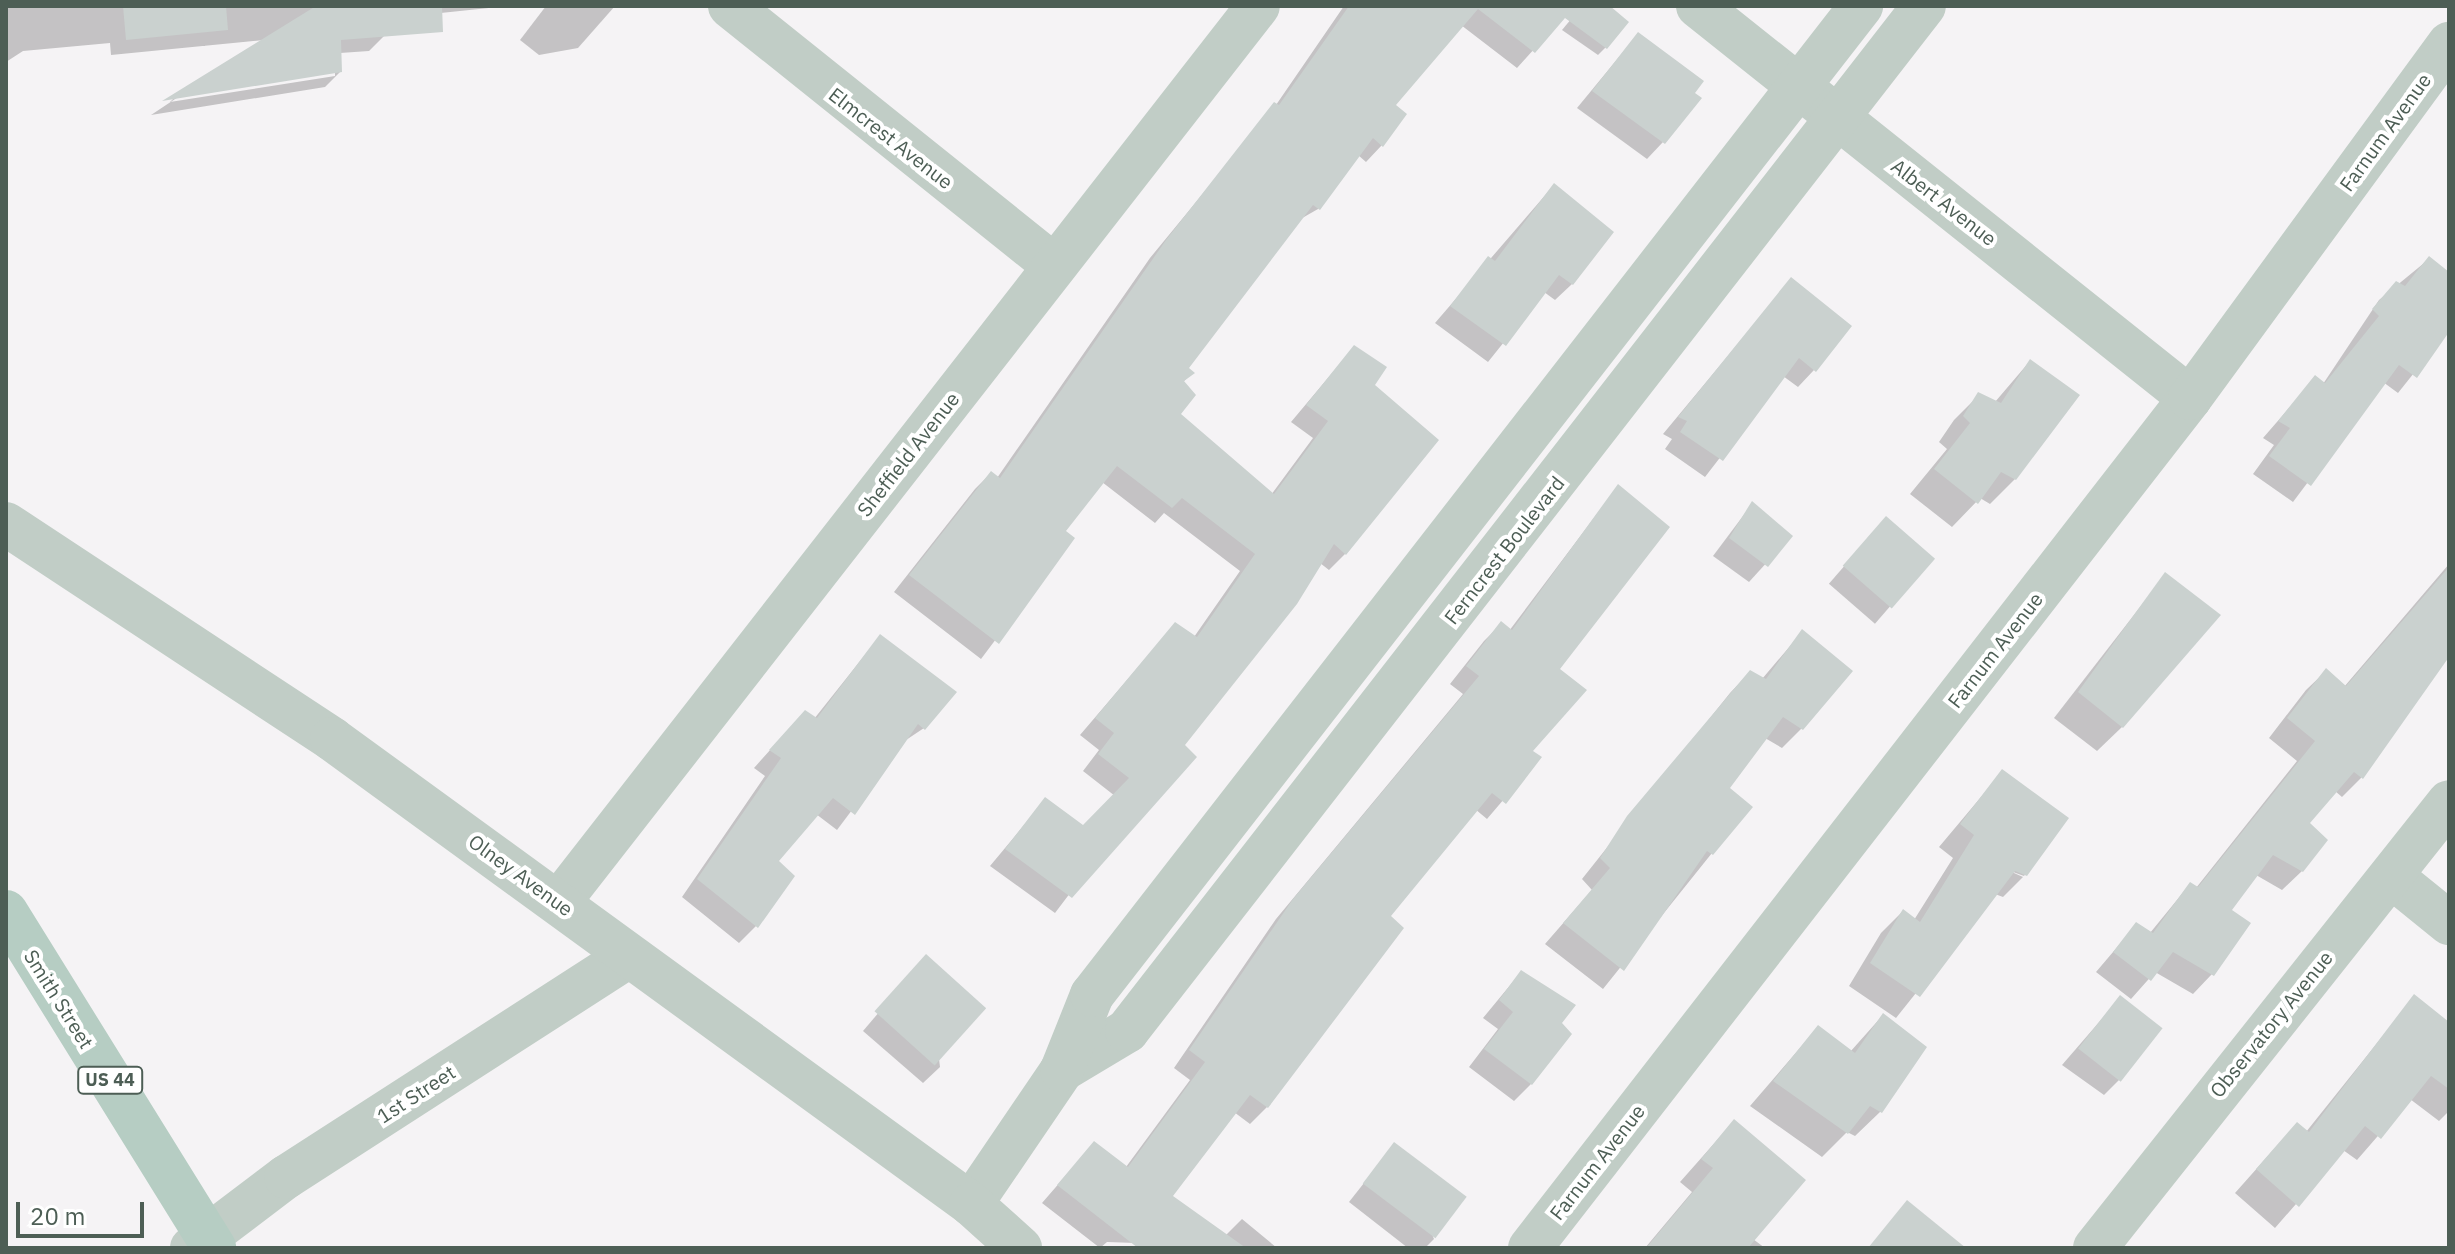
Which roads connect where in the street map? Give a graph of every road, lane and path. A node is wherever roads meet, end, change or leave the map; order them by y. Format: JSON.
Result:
{"nodes":[{"id":1,"x":1258,"y":6,"type":"edge"},
{"id":2,"x":1698,"y":6,"type":"edge"},
{"id":3,"x":1861,"y":6,"type":"edge"},
{"id":4,"x":1924,"y":6,"type":"edge"},
{"id":5,"x":743,"y":10,"type":"edge"},
{"id":6,"x":2449,"y":44,"type":"edge"},
{"id":7,"x":1799,"y":86,"type":"junction"},
{"id":8,"x":1837,"y":118,"type":"junction"},
{"id":9,"x":1055,"y":266,"type":"junction"},
{"id":10,"x":2190,"y":398,"type":"junction"},
{"id":11,"x":6,"y":524,"type":"edge"},
{"id":12,"x":2449,"y":802,"type":"edge"},
{"id":13,"x":2391,"y":876,"type":"junction"},
{"id":14,"x":559,"y":902,"type":"junction"},
{"id":15,"x":6,"y":912,"type":"edge"},
{"id":16,"x":2449,"y":923,"type":"edge"},
{"id":17,"x":629,"y":956,"type":"junction"},
{"id":18,"x":1062,"y":1070,"type":"junction"},
{"id":19,"x":971,"y":1204,"type":"junction"},
{"id":20,"x":204,"y":1243,"type":"edge"},
{"id":21,"x":1020,"y":1248,"type":"edge"},
{"id":22,"x":1530,"y":1248,"type":"edge"},
{"id":23,"x":2095,"y":1248,"type":"edge"}],
"edges":[{"from":1,"to":9,"type":"street","name":"Sheffield Avenue"},
{"from":2,"to":7,"type":"street","name":"Albert Avenue"},
{"from":3,"to":7,"type":"street","name":"Ferncrest Boulevard"},
{"from":4,"to":8,"type":"street","name":"Ferncrest Boulevard"},
{"from":5,"to":9,"type":"street","name":"Elmcrest Avenue"},
{"from":6,"to":10,"type":"street","name":"Farnum Avenue"},
{"from":7,"to":8,"type":"street","name":"Albert Avenue"},
{"from":7,"to":18,"type":"street","name":"Ferncrest Boulevard"},
{"from":8,"to":10,"type":"street","name":"Albert Avenue"},
{"from":8,"to":18,"type":"street","name":"Ferncrest Boulevard"},
{"from":9,"to":14,"type":"street","name":"Sheffield Avenue"},
{"from":10,"to":22,"type":"street","name":"Farnum Avenue"},
{"from":11,"to":14,"type":"street","name":"Olney Avenue"},
{"from":12,"to":13,"type":"street","name":"Observatory Avenue"},
{"from":13,"to":16,"type":"street"},
{"from":13,"to":23,"type":"street","name":"Observatory Avenue"},
{"from":14,"to":17,"type":"street","name":"Olney Avenue"},
{"from":15,"to":20,"type":"main road","name":"Smith Street","number":"US 44"},
{"from":17,"to":19,"type":"street","name":"Olney Avenue"},
{"from":17,"to":20,"type":"street","name":"1st Street"},
{"from":18,"to":19,"type":"street","name":"Ferncrest Boulevard"},
{"from":19,"to":21,"type":"street","name":"Olney Avenue"}]}
